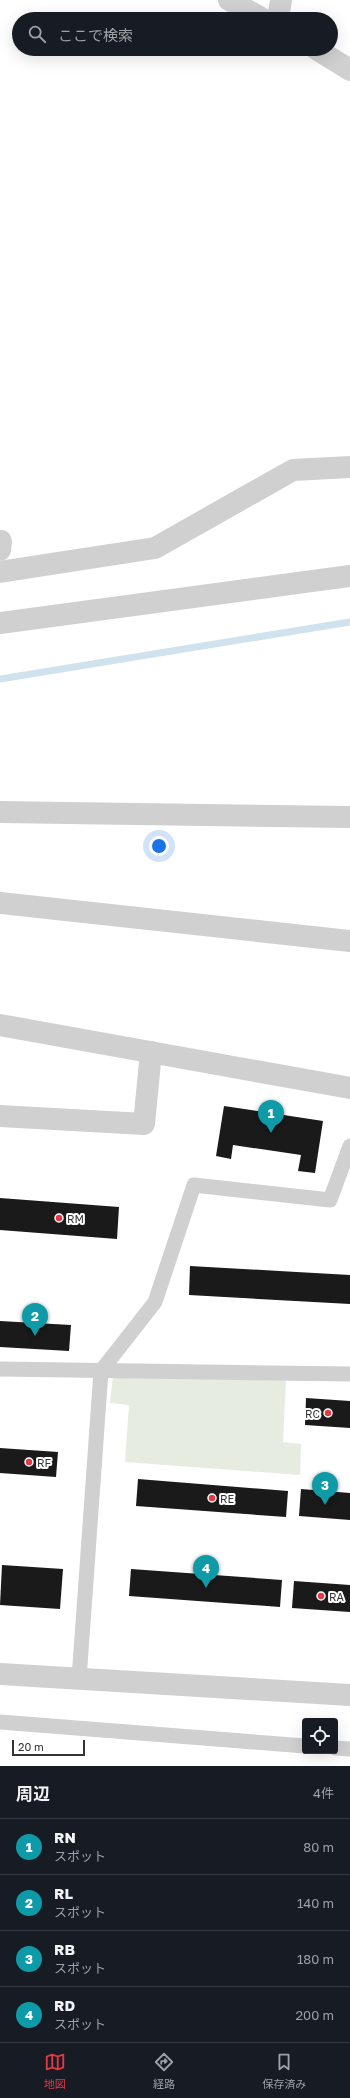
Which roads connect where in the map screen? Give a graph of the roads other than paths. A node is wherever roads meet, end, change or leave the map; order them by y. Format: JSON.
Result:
{"nodes":[{"id":1,"x":229,"y":0,"type":"edge"},
{"id":2,"x":281,"y":0,"type":"edge"},
{"id":3,"x":250,"y":12,"type":"edge"},
{"id":4,"x":279,"y":12,"type":"edge"},
{"id":5,"x":327,"y":56,"type":"edge"},
{"id":6,"x":350,"y":70,"type":"edge"},
{"id":7,"x":350,"y":467,"type":"edge"},
{"id":8,"x":0,"y":572,"type":"edge"},
{"id":9,"x":350,"y":576,"type":"edge"},
{"id":10,"x":0,"y":623,"type":"edge"},
{"id":11,"x":0,"y":812,"type":"edge"},
{"id":12,"x":350,"y":817,"type":"edge"},
{"id":13,"x":0,"y":903,"type":"edge"},
{"id":14,"x":350,"y":941,"type":"edge"},
{"id":15,"x":0,"y":1025,"type":"edge"},
{"id":16,"x":151,"y":1052,"type":"junction"},
{"id":17,"x":350,"y":1088,"type":"edge"},
{"id":18,"x":0,"y":1116,"type":"edge"},
{"id":19,"x":350,"y":1146,"type":"edge"},
{"id":20,"x":346,"y":1169,"type":"edge"},
{"id":21,"x":0,"y":1369,"type":"edge"},
{"id":22,"x":101,"y":1371,"type":"junction"},
{"id":23,"x":350,"y":1374,"type":"edge"},
{"id":24,"x":0,"y":1674,"type":"edge"},
{"id":25,"x":79,"y":1679,"type":"junction"},
{"id":26,"x":350,"y":1695,"type":"edge"},
{"id":27,"x":0,"y":1722,"type":"edge"},
{"id":28,"x":302,"y":1746,"type":"edge"},
{"id":29,"x":338,"y":1748,"type":"edge"},
{"id":30,"x":350,"y":1749,"type":"edge"}],
"edges":[{"from":1,"to":3,"type":"street"},
{"from":2,"to":4,"type":"street"},
{"from":5,"to":6,"type":"street"},
{"from":7,"to":8,"type":"street"},
{"from":9,"to":10,"type":"street"},
{"from":11,"to":12,"type":"street"},
{"from":13,"to":14,"type":"street"},
{"from":15,"to":16,"type":"street"},
{"from":16,"to":17,"type":"street"},
{"from":16,"to":18,"type":"street"},
{"from":19,"to":20,"type":"lane"},
{"from":20,"to":22,"type":"lane"},
{"from":21,"to":22,"type":"lane"},
{"from":22,"to":23,"type":"lane"},
{"from":22,"to":25,"type":"lane"},
{"from":24,"to":25,"type":"street"},
{"from":25,"to":26,"type":"street"},
{"from":27,"to":28,"type":"lane"},
{"from":29,"to":30,"type":"lane"}]}
